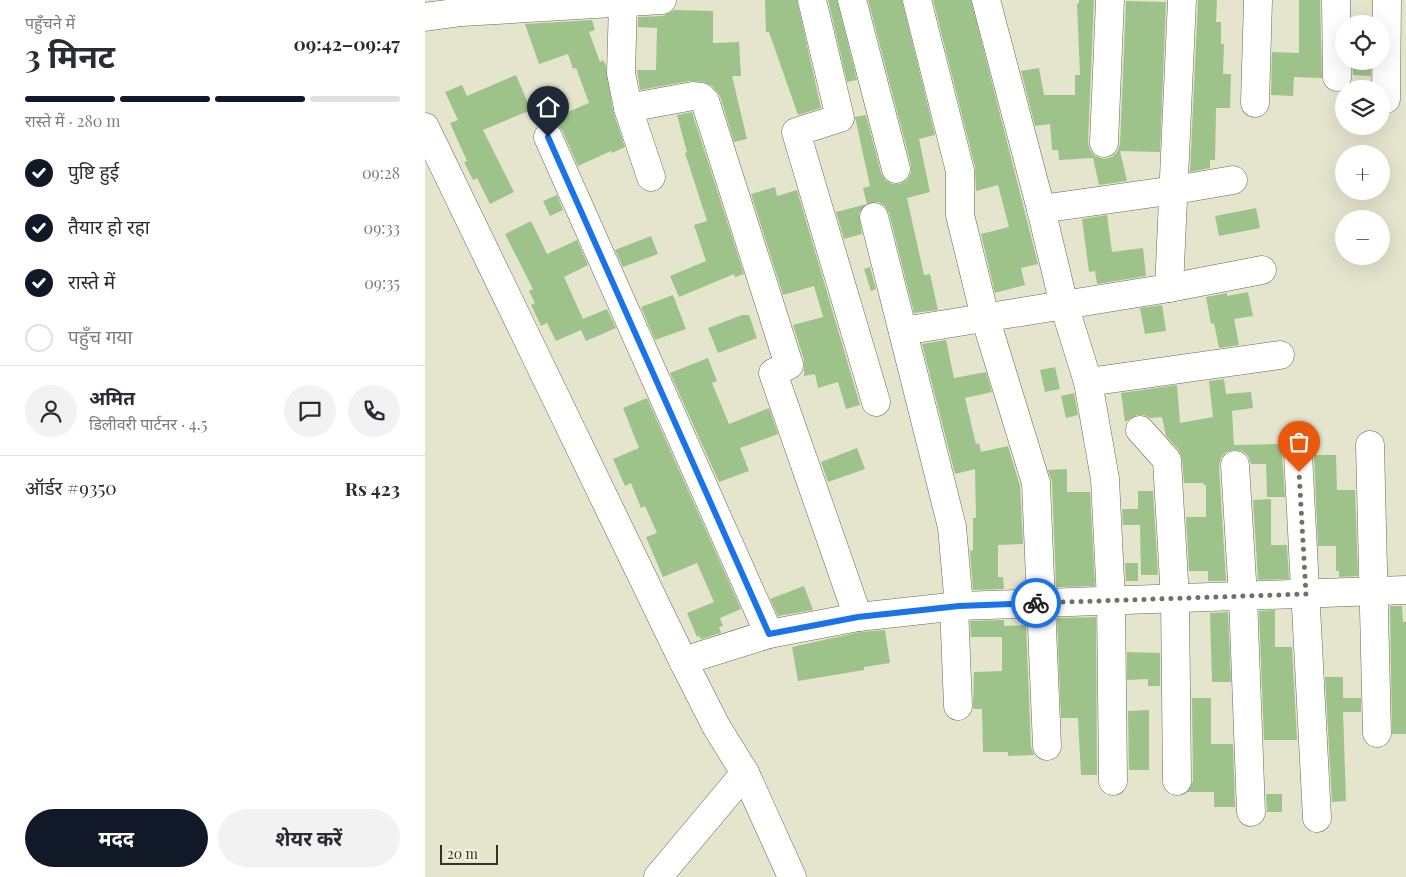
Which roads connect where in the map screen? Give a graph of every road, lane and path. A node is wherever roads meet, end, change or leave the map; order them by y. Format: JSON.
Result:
{"nodes":[{"id":1,"x":662,"y":0,"type":"edge"},
{"id":2,"x":811,"y":0,"type":"edge"},
{"id":3,"x":852,"y":0,"type":"edge"},
{"id":4,"x":917,"y":0,"type":"edge"},
{"id":5,"x":986,"y":0,"type":"edge"},
{"id":6,"x":1110,"y":0,"type":"edge"},
{"id":7,"x":1182,"y":0,"type":"edge"},
{"id":8,"x":1258,"y":0,"type":"edge"},
{"id":9,"x":1336,"y":0,"type":"edge"},
{"id":10,"x":1387,"y":0,"type":"edge"},
{"id":11,"x":623,"y":2,"type":"junction"},
{"id":12,"x":463,"y":6,"type":"edge"},
{"id":13,"x":425,"y":17,"type":"edge"},
{"id":14,"x":1337,"y":77,"type":"dead end"},
{"id":15,"x":1386,"y":80,"type":"edge"},
{"id":16,"x":1255,"y":103,"type":"dead end"},
{"id":17,"x":628,"y":108,"type":"junction"},
{"id":18,"x":425,"y":127,"type":"edge"},
{"id":19,"x":548,"y":137,"type":"dead end"},
{"id":20,"x":1104,"y":143,"type":"dead end"},
{"id":21,"x":896,"y":169,"type":"dead end"},
{"id":22,"x":651,"y":177,"type":"dead end"},
{"id":23,"x":1233,"y":180,"type":"dead end"},
{"id":24,"x":1175,"y":190,"type":"junction"},
{"id":25,"x":1041,"y":209,"type":"junction"},
{"id":26,"x":874,"y":217,"type":"dead end"},
{"id":27,"x":1262,"y":270,"type":"dead end"},
{"id":28,"x":1169,"y":288,"type":"junction"},
{"id":29,"x":1064,"y":305,"type":"junction"},
{"id":30,"x":985,"y":317,"type":"junction"},
{"id":31,"x":903,"y":331,"type":"junction"},
{"id":32,"x":1280,"y":355,"type":"dead end"},
{"id":33,"x":1088,"y":382,"type":"junction"},
{"id":34,"x":876,"y":402,"type":"dead end"},
{"id":35,"x":1140,"y":430,"type":"dead end"},
{"id":36,"x":1370,"y":445,"type":"dead end"},
{"id":37,"x":1298,"y":454,"type":"dead end"},
{"id":38,"x":1235,"y":465,"type":"dead end"},
{"id":39,"x":1406,"y":590,"type":"edge"},
{"id":40,"x":1374,"y":591,"type":"junction"},
{"id":41,"x":1306,"y":594,"type":"junction"},
{"id":42,"x":1243,"y":596,"type":"junction"},
{"id":43,"x":1175,"y":599,"type":"junction"},
{"id":44,"x":1111,"y":600,"type":"junction"},
{"id":45,"x":1040,"y":603,"type":"junction"},
{"id":46,"x":957,"y":606,"type":"junction"},
{"id":47,"x":858,"y":617,"type":"junction"},
{"id":48,"x":769,"y":634,"type":"junction"},
{"id":49,"x":683,"y":662,"type":"junction"},
{"id":50,"x":958,"y":706,"type":"dead end"},
{"id":51,"x":1377,"y":732,"type":"dead end"},
{"id":52,"x":1047,"y":746,"type":"dead end"},
{"id":53,"x":745,"y":773,"type":"junction"},
{"id":54,"x":1177,"y":780,"type":"dead end"},
{"id":55,"x":1113,"y":782,"type":"dead end"},
{"id":56,"x":1251,"y":812,"type":"dead end"},
{"id":57,"x":1317,"y":818,"type":"dead end"},
{"id":58,"x":658,"y":877,"type":"edge"},
{"id":59,"x":792,"y":877,"type":"edge"}],
"edges":[{"from":1,"to":11,"type":"street"},
{"from":2,"to":34,"type":"street"},
{"from":3,"to":21,"type":"street"},
{"from":4,"to":30,"type":"street"},
{"from":5,"to":25,"type":"street"},
{"from":6,"to":20,"type":"street"},
{"from":7,"to":24,"type":"street"},
{"from":8,"to":16,"type":"street"},
{"from":9,"to":14,"type":"street"},
{"from":10,"to":15,"type":"street"},
{"from":11,"to":12,"type":"street"},
{"from":11,"to":17,"type":"street"},
{"from":12,"to":13,"type":"street"},
{"from":17,"to":22,"type":"street"},
{"from":17,"to":47,"type":"street"},
{"from":18,"to":49,"type":"street"},
{"from":19,"to":48,"type":"street"},
{"from":23,"to":24,"type":"street"},
{"from":24,"to":25,"type":"street"},
{"from":24,"to":28,"type":"street"},
{"from":25,"to":29,"type":"street"},
{"from":26,"to":31,"type":"street"},
{"from":27,"to":28,"type":"street"},
{"from":28,"to":29,"type":"street"},
{"from":29,"to":30,"type":"street"},
{"from":29,"to":33,"type":"street"},
{"from":30,"to":31,"type":"street"},
{"from":30,"to":45,"type":"street"},
{"from":31,"to":46,"type":"street"},
{"from":32,"to":33,"type":"street"},
{"from":33,"to":44,"type":"street"},
{"from":35,"to":43,"type":"street"},
{"from":36,"to":40,"type":"street"},
{"from":37,"to":41,"type":"street"},
{"from":38,"to":42,"type":"street"},
{"from":39,"to":40,"type":"street"},
{"from":40,"to":41,"type":"street"},
{"from":40,"to":51,"type":"street"},
{"from":41,"to":42,"type":"street"},
{"from":41,"to":57,"type":"street"},
{"from":42,"to":43,"type":"street"},
{"from":42,"to":56,"type":"street"},
{"from":43,"to":44,"type":"street"},
{"from":43,"to":54,"type":"street"},
{"from":44,"to":45,"type":"street"},
{"from":44,"to":55,"type":"street"},
{"from":45,"to":46,"type":"street"},
{"from":45,"to":52,"type":"street"},
{"from":46,"to":47,"type":"street"},
{"from":46,"to":50,"type":"street"},
{"from":47,"to":48,"type":"street"},
{"from":48,"to":49,"type":"street"},
{"from":49,"to":53,"type":"street"},
{"from":53,"to":58,"type":"street"},
{"from":53,"to":59,"type":"street"}]}
